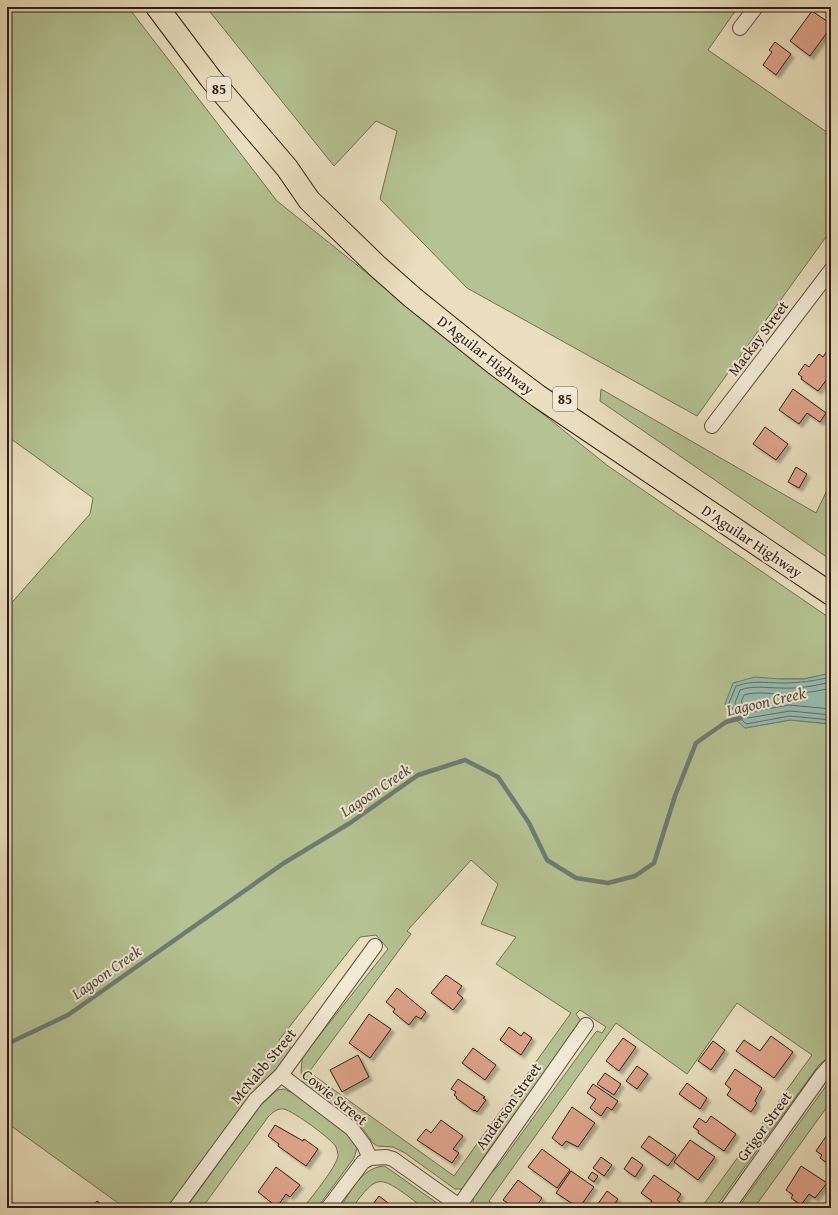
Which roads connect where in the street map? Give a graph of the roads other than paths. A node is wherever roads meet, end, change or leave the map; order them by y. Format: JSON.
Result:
{"nodes":[{"id":1,"x":157,"y":7,"type":"edge"},
{"id":2,"x":756,"y":7,"type":"edge"},
{"id":3,"x":740,"y":28,"type":"dead end"},
{"id":4,"x":287,"y":168,"type":"junction"},
{"id":5,"x":831,"y":270,"type":"edge"},
{"id":6,"x":712,"y":426,"type":"dead end"},
{"id":7,"x":831,"y":580,"type":"edge"},
{"id":8,"x":831,"y":594,"type":"edge"},
{"id":9,"x":375,"y":946,"type":"dead end"},
{"id":10,"x":586,"y":1025,"type":"dead end"},
{"id":11,"x":831,"y":1065,"type":"edge"},
{"id":12,"x":281,"y":1075,"type":"junction"},
{"id":13,"x":370,"y":1158,"type":"junction"},
{"id":14,"x":461,"y":1207,"type":"edge"},
{"id":15,"x":176,"y":1208,"type":"edge"},
{"id":16,"x":328,"y":1208,"type":"edge"},
{"id":17,"x":727,"y":1208,"type":"edge"}],
"edges":[{"from":1,"to":4,"type":"highway","name":"D'Aguilar Highway","number":"85"},
{"from":2,"to":3,"type":"street"},
{"from":4,"to":7,"type":"highway","name":"D'Aguilar Highway","number":"85"},
{"from":4,"to":8,"type":"highway","name":"D'Aguilar Highway","number":"85"},
{"from":5,"to":6,"type":"street","name":"Mackay Street"},
{"from":9,"to":12,"type":"street","name":"McNabb Street"},
{"from":10,"to":14,"type":"street","name":"Anderson Street"},
{"from":11,"to":17,"type":"street","name":"Grigor Street"},
{"from":12,"to":13,"type":"street","name":"Cowie Street"},
{"from":12,"to":15,"type":"street","name":"McNabb Street"},
{"from":13,"to":14,"type":"street"},
{"from":13,"to":16,"type":"street"}]}
